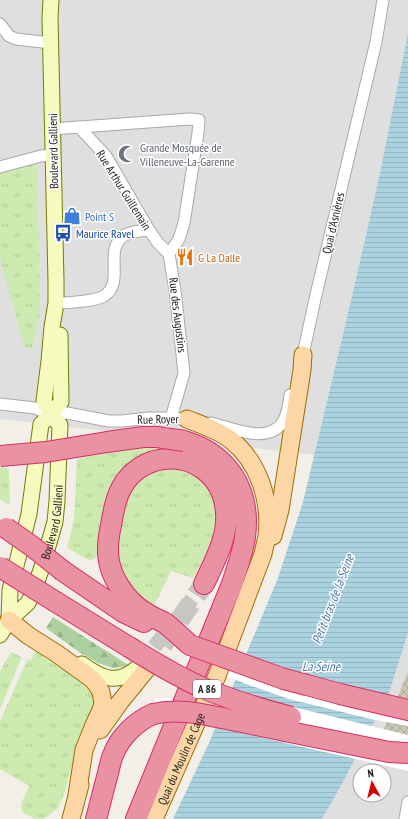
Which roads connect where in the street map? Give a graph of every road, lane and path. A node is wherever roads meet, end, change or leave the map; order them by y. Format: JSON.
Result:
{"nodes":[{"id":1,"x":51,"y":0,"type":"edge"},
{"id":2,"x":383,"y":0,"type":"edge"},
{"id":3,"x":2,"y":29,"type":"edge"},
{"id":4,"x":51,"y":44,"type":"junction"},
{"id":5,"x":79,"y":127,"type":"junction"},
{"id":6,"x":52,"y":129,"type":"junction"},
{"id":7,"x":53,"y":155,"type":"junction"},
{"id":8,"x":0,"y":167,"type":"edge"},
{"id":9,"x":149,"y":230,"type":"junction"},
{"id":10,"x":169,"y":254,"type":"junction"},
{"id":11,"x":56,"y":303,"type":"junction"},
{"id":12,"x":303,"y":355,"type":"junction"},
{"id":13,"x":0,"y":404,"type":"edge"},
{"id":14,"x":51,"y":415,"type":"junction"},
{"id":15,"x":179,"y":418,"type":"junction"},
{"id":16,"x":264,"y":434,"type":"joint"},
{"id":17,"x":0,"y":456,"type":"edge"},
{"id":18,"x":6,"y":528,"type":"dead end"},
{"id":19,"x":0,"y":568,"type":"edge"},
{"id":20,"x":204,"y":584,"type":"dead end"},
{"id":21,"x":5,"y":616,"type":"edge"},
{"id":22,"x":238,"y":621,"type":"junction"},
{"id":23,"x":0,"y":635,"type":"edge"},
{"id":24,"x":190,"y":644,"type":"junction"},
{"id":25,"x":143,"y":668,"type":"joint"},
{"id":26,"x":408,"y":710,"type":"edge"},
{"id":27,"x":408,"y":746,"type":"edge"},
{"id":28,"x":408,"y":753,"type":"edge"},
{"id":29,"x":77,"y":794,"type":"junction"},
{"id":30,"x":408,"y":802,"type":"edge"},
{"id":31,"x":71,"y":819,"type":"edge"},
{"id":32,"x":96,"y":819,"type":"edge"},
{"id":33,"x":136,"y":819,"type":"edge"},
{"id":34,"x":154,"y":819,"type":"edge"},
{"id":35,"x":406,"y":819,"type":"edge"}],
"edges":[{"from":1,"to":4,"type":"main road","name":"Boulevard Gallieni"},
{"from":2,"to":12,"type":"street","name":"Quai d'Asnières"},
{"from":3,"to":4,"type":"street"},
{"from":4,"to":6,"type":"main road","name":"Boulevard Gallieni"},
{"from":5,"to":6,"type":"street"},
{"from":5,"to":9,"type":"street","name":"Rue Arthur Guillemain"},
{"from":5,"to":10,"type":"street"},
{"from":6,"to":7,"type":"main road","name":"Boulevard Gallieni"},
{"from":7,"to":8,"type":"street"},
{"from":7,"to":11,"type":"main road","name":"Boulevard Gallieni"},
{"from":9,"to":10,"type":"street","name":"Rue Arthur Guillemain"},
{"from":9,"to":11,"type":"street"},
{"from":10,"to":15,"type":"street","name":"Rue des Augustins"},
{"from":11,"to":14,"type":"main road","name":"Boulevard Gallieni"},
{"from":12,"to":16,"type":"street","name":"Quai d'Asnières"},
{"from":12,"to":22,"type":"main road"},
{"from":13,"to":14,"type":"street"},
{"from":14,"to":15,"type":"street","name":"Rue Royer"},
{"from":14,"to":21,"type":"main road","name":"Boulevard Gallieni"},
{"from":14,"to":21,"type":"main road","name":"Boulevard Gallieni"},
{"from":15,"to":16,"type":"street","name":"Rue Royer"},
{"from":15,"to":22,"type":"main road"},
{"from":17,"to":33,"type":"highway","bridge":true},
{"from":18,"to":24,"type":"highway","bridge":true},
{"from":19,"to":27,"type":"highway","number":"A 86","bridge":true},
{"from":20,"to":24,"type":"highway"},
{"from":21,"to":23,"type":"main road","name":"Boulevard Gallieni"},
{"from":21,"to":25,"type":"main road"},
{"from":21,"to":29,"type":"main road"},
{"from":22,"to":34,"type":"main road","name":"Quai du Moulin de Cage"},
{"from":24,"to":26,"type":"highway","bridge":true},
{"from":25,"to":29,"type":"main road"},
{"from":28,"to":32,"type":"highway","bridge":true},
{"from":29,"to":31,"type":"main road"},
{"from":30,"to":35,"type":"street"}]}
